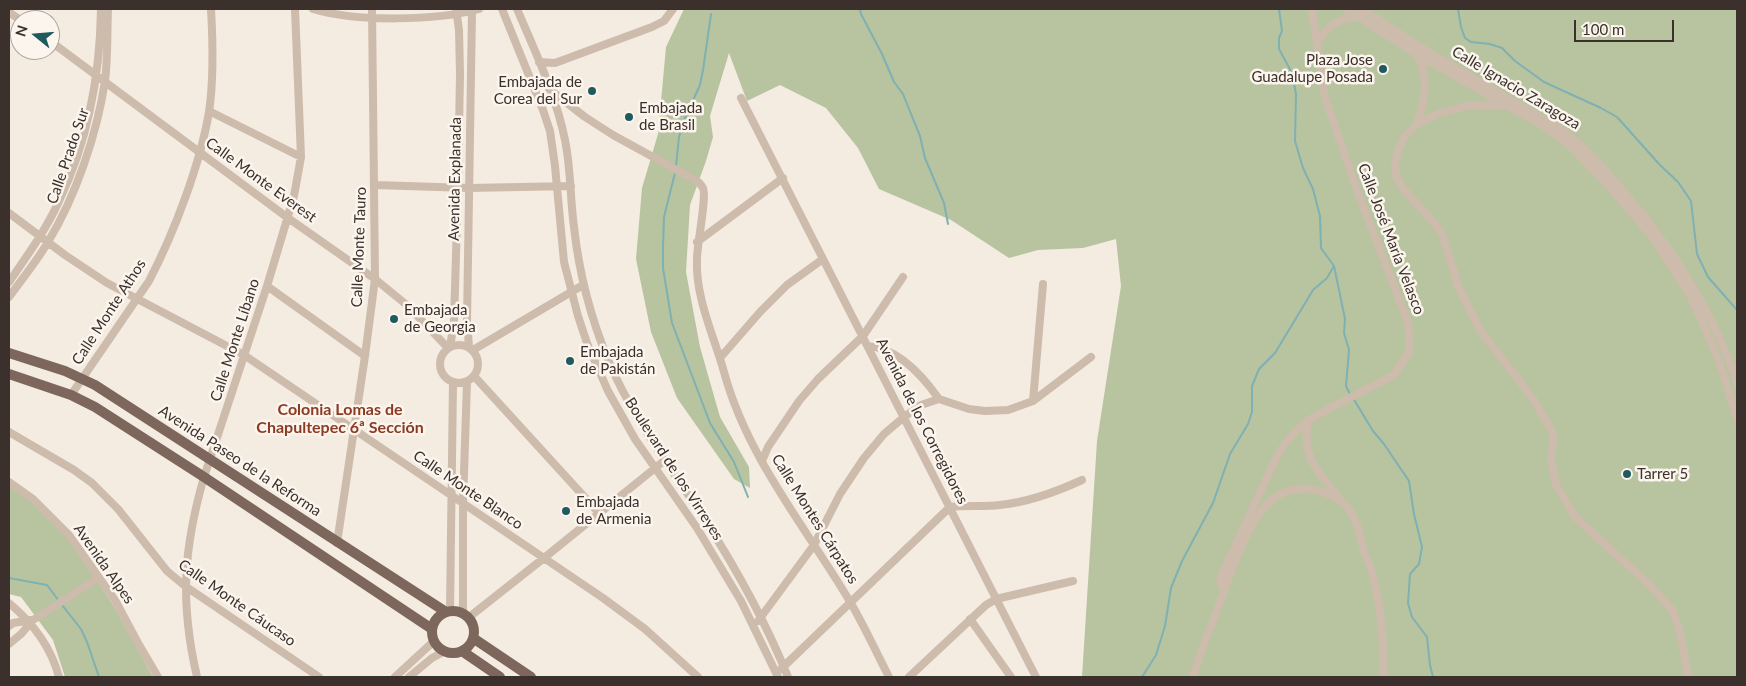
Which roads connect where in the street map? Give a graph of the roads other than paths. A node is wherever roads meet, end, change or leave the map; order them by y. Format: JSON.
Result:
{"nodes":[{"id":1,"x":100,"y":9,"type":"edge"},
{"id":2,"x":108,"y":9,"type":"edge"},
{"id":3,"x":211,"y":9,"type":"edge"},
{"id":4,"x":295,"y":9,"type":"edge"},
{"id":5,"x":313,"y":9,"type":"edge"},
{"id":6,"x":372,"y":9,"type":"edge"},
{"id":7,"x":502,"y":9,"type":"edge"},
{"id":8,"x":517,"y":9,"type":"edge"},
{"id":9,"x":673,"y":9,"type":"edge"},
{"id":10,"x":1312,"y":9,"type":"edge"},
{"id":11,"x":1346,"y":9,"type":"edge"},
{"id":12,"x":457,"y":10,"type":"edge"},
{"id":13,"x":475,"y":10,"type":"edge"},
{"id":14,"x":1365,"y":11,"type":"edge"},
{"id":15,"x":1356,"y":16,"type":"junction"},
{"id":16,"x":373,"y":18,"type":"junction"},
{"id":17,"x":1317,"y":44,"type":"junction"},
{"id":18,"x":1420,"y":47,"type":"junction"},
{"id":19,"x":60,"y":49,"type":"edge"},
{"id":20,"x":1418,"y":55,"type":"junction"},
{"id":21,"x":539,"y":62,"type":"junction"},
{"id":22,"x":97,"y":75,"type":"junction"},
{"id":23,"x":104,"y":81,"type":"junction"},
{"id":24,"x":549,"y":89,"type":"junction"},
{"id":25,"x":741,"y":98,"type":"dead end"},
{"id":26,"x":1507,"y":104,"type":"junction"},
{"id":27,"x":209,"y":110,"type":"junction"},
{"id":28,"x":1417,"y":124,"type":"junction"},
{"id":29,"x":91,"y":125,"type":"junction"},
{"id":30,"x":199,"y":152,"type":"junction"},
{"id":31,"x":301,"y":158,"type":"junction"},
{"id":32,"x":783,"y":178,"type":"junction"},
{"id":33,"x":375,"y":185,"type":"junction"},
{"id":34,"x":571,"y":186,"type":"junction"},
{"id":35,"x":557,"y":187,"type":"junction"},
{"id":36,"x":458,"y":188,"type":"junction"},
{"id":37,"x":469,"y":188,"type":"junction"},
{"id":38,"x":9,"y":213,"type":"edge"},
{"id":39,"x":288,"y":218,"type":"junction"},
{"id":40,"x":40,"y":236,"type":"junction"},
{"id":41,"x":48,"y":242,"type":"junction"},
{"id":42,"x":697,"y":242,"type":"junction"},
{"id":43,"x":822,"y":259,"type":"junction"},
{"id":44,"x":903,"y":277,"type":"dead end"},
{"id":45,"x":375,"y":279,"type":"junction"},
{"id":46,"x":9,"y":282,"type":"edge"},
{"id":47,"x":1043,"y":284,"type":"dead end"},
{"id":48,"x":583,"y":285,"type":"junction"},
{"id":49,"x":268,"y":286,"type":"junction"},
{"id":50,"x":571,"y":291,"type":"junction"},
{"id":51,"x":9,"y":297,"type":"edge"},
{"id":52,"x":137,"y":299,"type":"junction"},
{"id":53,"x":863,"y":336,"type":"junction"},
{"id":54,"x":868,"y":346,"type":"junction"},
{"id":55,"x":449,"y":347,"type":"junction"},
{"id":56,"x":471,"y":349,"type":"junction"},
{"id":57,"x":9,"y":353,"type":"edge"},
{"id":58,"x":244,"y":355,"type":"junction"},
{"id":59,"x":365,"y":356,"type":"junction"},
{"id":60,"x":720,"y":358,"type":"junction"},
{"id":61,"x":1092,"y":358,"type":"dead end"},
{"id":62,"x":9,"y":374,"type":"edge"},
{"id":63,"x":474,"y":376,"type":"junction"},
{"id":64,"x":82,"y":378,"type":"junction"},
{"id":65,"x":453,"y":382,"type":"junction"},
{"id":66,"x":467,"y":382,"type":"junction"},
{"id":67,"x":1737,"y":384,"type":"edge"},
{"id":68,"x":71,"y":396,"type":"junction"},
{"id":69,"x":939,"y":399,"type":"junction"},
{"id":70,"x":1033,"y":401,"type":"junction"},
{"id":71,"x":904,"y":416,"type":"junction"},
{"id":72,"x":1737,"y":418,"type":"edge"},
{"id":73,"x":1309,"y":420,"type":"junction"},
{"id":74,"x":354,"y":429,"type":"junction"},
{"id":75,"x":9,"y":432,"type":"edge"},
{"id":76,"x":210,"y":459,"type":"junction"},
{"id":77,"x":665,"y":460,"type":"junction"},
{"id":78,"x":762,"y":461,"type":"junction"},
{"id":79,"x":654,"y":469,"type":"junction"},
{"id":80,"x":204,"y":477,"type":"junction"},
{"id":81,"x":1082,"y":480,"type":"dead end"},
{"id":82,"x":9,"y":482,"type":"edge"},
{"id":83,"x":451,"y":495,"type":"junction"},
{"id":84,"x":1342,"y":501,"type":"junction"},
{"id":85,"x":463,"y":503,"type":"junction"},
{"id":86,"x":950,"y":506,"type":"junction"},
{"id":87,"x":600,"y":513,"type":"junction"},
{"id":88,"x":337,"y":543,"type":"junction"},
{"id":89,"x":814,"y":545,"type":"junction"},
{"id":90,"x":544,"y":558,"type":"junction"},
{"id":91,"x":98,"y":578,"type":"junction"},
{"id":92,"x":1073,"y":582,"type":"dead end"},
{"id":93,"x":185,"y":586,"type":"junction"},
{"id":94,"x":1224,"y":590,"type":"junction"},
{"id":95,"x":996,"y":599,"type":"junction"},
{"id":96,"x":850,"y":602,"type":"junction"},
{"id":97,"x":9,"y":603,"type":"edge"},
{"id":98,"x":448,"y":612,"type":"junction"},
{"id":99,"x":466,"y":616,"type":"junction"},
{"id":100,"x":761,"y":618,"type":"junction"},
{"id":101,"x":970,"y":619,"type":"junction"},
{"id":102,"x":32,"y":620,"type":"junction"},
{"id":103,"x":9,"y":626,"type":"edge"},
{"id":104,"x":754,"y":626,"type":"junction"},
{"id":105,"x":432,"y":629,"type":"junction"},
{"id":106,"x":473,"y":638,"type":"junction"},
{"id":107,"x":433,"y":642,"type":"junction"},
{"id":108,"x":9,"y":644,"type":"edge"},
{"id":109,"x":462,"y":651,"type":"junction"},
{"id":110,"x":443,"y":652,"type":"junction"},
{"id":111,"x":784,"y":666,"type":"junction"},
{"id":112,"x":776,"y":676,"type":"edge"},
{"id":113,"x":59,"y":677,"type":"edge"},
{"id":114,"x":158,"y":677,"type":"edge"},
{"id":115,"x":197,"y":677,"type":"edge"},
{"id":116,"x":319,"y":677,"type":"edge"},
{"id":117,"x":395,"y":677,"type":"edge"},
{"id":118,"x":409,"y":677,"type":"edge"},
{"id":119,"x":500,"y":677,"type":"edge"},
{"id":120,"x":531,"y":677,"type":"edge"},
{"id":121,"x":698,"y":677,"type":"edge"},
{"id":122,"x":788,"y":677,"type":"edge"},
{"id":123,"x":889,"y":677,"type":"edge"},
{"id":124,"x":909,"y":677,"type":"edge"},
{"id":125,"x":1012,"y":677,"type":"edge"},
{"id":126,"x":1036,"y":677,"type":"edge"},
{"id":127,"x":1193,"y":677,"type":"edge"},
{"id":128,"x":1383,"y":677,"type":"edge"},
{"id":129,"x":1688,"y":677,"type":"edge"}],
"edges":[{"from":1,"to":22,"type":"street","name":"Calle Prado Sur"},
{"from":2,"to":23,"type":"street","name":"Calle Prado Sur"},
{"from":3,"to":27,"type":"street","name":"Calle Monte Athos"},
{"from":4,"to":31,"type":"street","name":"Calle Monte Líbano"},
{"from":5,"to":16,"type":"street"},
{"from":6,"to":16,"type":"street","name":"Calle Monte Tauro"},
{"from":7,"to":35,"type":"street","name":"Boulevard de los Virreyes"},
{"from":8,"to":21,"type":"street","name":"Boulevard de los Virreyes"},
{"from":9,"to":21,"type":"street"},
{"from":10,"to":17,"type":"street","name":"Calle José María Velasco"},
{"from":11,"to":15,"type":"street","name":"Calle Ignacio Zaragoza"},
{"from":12,"to":13,"type":"street"},
{"from":12,"to":16,"type":"street"},
{"from":12,"to":36,"type":"street","name":"Avenida Explanada"},
{"from":13,"to":37,"type":"street","name":"Avenida Explanada"},
{"from":14,"to":15,"type":"street"},
{"from":14,"to":18,"type":"street","name":"Calle Ignacio Zaragoza"},
{"from":15,"to":17,"type":"street"},
{"from":15,"to":20,"type":"street","name":"Calle Ignacio Zaragoza"},
{"from":16,"to":33,"type":"street","name":"Calle Monte Tauro"},
{"from":17,"to":73,"type":"street","name":"Calle José María Velasco"},
{"from":18,"to":20,"type":"street","name":"Calle Ignacio Zaragoza"},
{"from":18,"to":67,"type":"street","name":"Calle Ignacio Zaragoza"},
{"from":19,"to":22,"type":"street","name":"Calle Monte Everest"},
{"from":20,"to":26,"type":"street","name":"Calle Ignacio Zaragoza"},
{"from":20,"to":28,"type":"street","name":"Calle Ignacio Zaragoza"},
{"from":21,"to":24,"type":"street","name":"Boulevard de los Virreyes"},
{"from":22,"to":23,"type":"street","name":"Calle Monte Everest"},
{"from":22,"to":29,"type":"street","name":"Calle Prado Sur"},
{"from":23,"to":29,"type":"street","name":"Calle Prado Sur"},
{"from":23,"to":30,"type":"street","name":"Calle Monte Everest"},
{"from":24,"to":34,"type":"street","name":"Boulevard de los Virreyes"},
{"from":24,"to":42,"type":"street","name":"Calle Montes Cárpatos"},
{"from":25,"to":32,"type":"street","name":"Avenida de los Corregidores"},
{"from":26,"to":28,"type":"street","name":"Calle Ignacio Zaragoza"},
{"from":26,"to":72,"type":"street","name":"Calle Ignacio Zaragoza"},
{"from":27,"to":30,"type":"street","name":"Calle Monte Athos"},
{"from":27,"to":31,"type":"street"},
{"from":28,"to":129,"type":"street","name":"Calle Ignacio Zaragoza"},
{"from":29,"to":40,"type":"street","name":"Calle Prado Sur"},
{"from":29,"to":41,"type":"street","name":"Calle Prado Sur"},
{"from":30,"to":39,"type":"street","name":"Calle Monte Everest"},
{"from":30,"to":52,"type":"street","name":"Calle Monte Athos"},
{"from":31,"to":39,"type":"street","name":"Calle Monte Líbano"},
{"from":32,"to":42,"type":"street"},
{"from":32,"to":43,"type":"street","name":"Avenida de los Corregidores"},
{"from":33,"to":36,"type":"street"},
{"from":33,"to":45,"type":"street","name":"Calle Monte Tauro"},
{"from":34,"to":35,"type":"street"},
{"from":34,"to":48,"type":"street","name":"Boulevard de los Virreyes"},
{"from":35,"to":37,"type":"street"},
{"from":35,"to":50,"type":"street","name":"Boulevard de los Virreyes"},
{"from":36,"to":37,"type":"street"},
{"from":36,"to":55,"type":"street","name":"Avenida Explanada"},
{"from":37,"to":56,"type":"street","name":"Avenida Explanada"},
{"from":38,"to":40,"type":"street","name":"Calle Monte Blanco"},
{"from":39,"to":45,"type":"street","name":"Calle Monte Everest"},
{"from":39,"to":49,"type":"street","name":"Calle Monte Líbano"},
{"from":40,"to":41,"type":"street","name":"Calle Monte Blanco"},
{"from":40,"to":46,"type":"street","name":"Calle Prado Sur"},
{"from":41,"to":51,"type":"street","name":"Calle Prado Sur"},
{"from":41,"to":52,"type":"street","name":"Calle Monte Blanco"},
{"from":42,"to":60,"type":"street","name":"Calle Montes Cárpatos"},
{"from":43,"to":53,"type":"street","name":"Avenida de los Corregidores"},
{"from":43,"to":60,"type":"street"},
{"from":44,"to":53,"type":"street"},
{"from":45,"to":55,"type":"street","name":"Calle Monte Everest"},
{"from":45,"to":59,"type":"street","name":"Calle Monte Tauro"},
{"from":47,"to":70,"type":"street"},
{"from":48,"to":50,"type":"street"},
{"from":48,"to":77,"type":"street","name":"Boulevard de los Virreyes"},
{"from":49,"to":58,"type":"street","name":"Calle Monte Líbano"},
{"from":49,"to":59,"type":"street"},
{"from":50,"to":56,"type":"street"},
{"from":50,"to":79,"type":"street","name":"Boulevard de los Virreyes"},
{"from":52,"to":58,"type":"street","name":"Calle Monte Blanco"},
{"from":52,"to":64,"type":"street","name":"Calle Monte Athos"},
{"from":53,"to":54,"type":"street","name":"Avenida de los Corregidores"},
{"from":53,"to":78,"type":"street"},
{"from":54,"to":69,"type":"street"},
{"from":54,"to":71,"type":"street","name":"Avenida de los Corregidores"},
{"from":55,"to":56,"type":"street"},
{"from":55,"to":65,"type":"street"},
{"from":56,"to":63,"type":"street"},
{"from":57,"to":64,"type":"main road","name":"Avenida Paseo de la Reforma"},
{"from":58,"to":74,"type":"street","name":"Calle Monte Blanco"},
{"from":58,"to":76,"type":"street","name":"Calle Monte Líbano"},
{"from":59,"to":74,"type":"street","name":"Calle Monte Tauro"},
{"from":60,"to":78,"type":"street","name":"Calle Montes Cárpatos"},
{"from":61,"to":70,"type":"street"},
{"from":62,"to":68,"type":"main road"},
{"from":63,"to":66,"type":"street"},
{"from":63,"to":87,"type":"street"},
{"from":64,"to":68,"type":"street","name":"Calle Monte Athos"},
{"from":64,"to":76,"type":"main road","name":"Avenida Paseo de la Reforma"},
{"from":65,"to":66,"type":"street"},
{"from":65,"to":83,"type":"street"},
{"from":66,"to":85,"type":"street"},
{"from":68,"to":80,"type":"main road"},
{"from":69,"to":70,"type":"street"},
{"from":69,"to":71,"type":"street"},
{"from":71,"to":86,"type":"street","name":"Avenida de los Corregidores"},
{"from":71,"to":89,"type":"street"},
{"from":73,"to":84,"type":"street"},
{"from":73,"to":94,"type":"street","name":"Calle José María Velasco"},
{"from":74,"to":83,"type":"street","name":"Calle Monte Blanco"},
{"from":74,"to":88,"type":"street","name":"Calle Monte Tauro"},
{"from":75,"to":93,"type":"street","name":"Calle Monte Cáucaso"},
{"from":76,"to":80,"type":"street","name":"Calle Monte Líbano"},
{"from":76,"to":88,"type":"main road","name":"Avenida Paseo de la Reforma"},
{"from":77,"to":79,"type":"street"},
{"from":77,"to":100,"type":"street","name":"Boulevard de los Virreyes"},
{"from":78,"to":89,"type":"street","name":"Calle Montes Cárpatos"},
{"from":79,"to":87,"type":"street"},
{"from":79,"to":104,"type":"street","name":"Boulevard de los Virreyes"},
{"from":80,"to":93,"type":"street","name":"Calle Monte Líbano"},
{"from":80,"to":105,"type":"main road"},
{"from":81,"to":86,"type":"street"},
{"from":82,"to":91,"type":"street","name":"Avenida Alpes"},
{"from":83,"to":85,"type":"street","name":"Calle Monte Blanco"},
{"from":83,"to":98,"type":"street"},
{"from":84,"to":94,"type":"street"},
{"from":84,"to":128,"type":"street"},
{"from":85,"to":90,"type":"street","name":"Calle Monte Blanco"},
{"from":85,"to":99,"type":"street"},
{"from":86,"to":95,"type":"street","name":"Avenida de los Corregidores"},
{"from":86,"to":96,"type":"street"},
{"from":87,"to":90,"type":"street"},
{"from":88,"to":98,"type":"main road","name":"Avenida Paseo de la Reforma"},
{"from":89,"to":96,"type":"street","name":"Calle Montes Cárpatos"},
{"from":89,"to":100,"type":"street"},
{"from":90,"to":99,"type":"street"},
{"from":90,"to":121,"type":"street","name":"Calle Monte Blanco"},
{"from":91,"to":102,"type":"street"},
{"from":91,"to":114,"type":"street","name":"Avenida Alpes"},
{"from":92,"to":95,"type":"street"},
{"from":93,"to":115,"type":"street","name":"Calle Monte Líbano"},
{"from":93,"to":116,"type":"street","name":"Calle Monte Cáucaso"},
{"from":94,"to":127,"type":"street"},
{"from":95,"to":101,"type":"street"},
{"from":95,"to":126,"type":"street","name":"Avenida de los Corregidores"},
{"from":96,"to":111,"type":"street"},
{"from":96,"to":123,"type":"street","name":"Calle Montes Cárpatos"},
{"from":97,"to":102,"type":"street"},
{"from":98,"to":99,"type":"main road"},
{"from":98,"to":105,"type":"main road"},
{"from":99,"to":106,"type":"main road"},
{"from":100,"to":104,"type":"street"},
{"from":100,"to":111,"type":"street","name":"Boulevard de los Virreyes"},
{"from":101,"to":124,"type":"street"},
{"from":101,"to":125,"type":"street"},
{"from":102,"to":103,"type":"street"},
{"from":102,"to":108,"type":"street"},
{"from":102,"to":113,"type":"street"},
{"from":104,"to":112,"type":"street","name":"Boulevard de los Virreyes"},
{"from":105,"to":107,"type":"main road"},
{"from":106,"to":109,"type":"main road"},
{"from":106,"to":120,"type":"main road"},
{"from":107,"to":110,"type":"main road"},
{"from":107,"to":117,"type":"street"},
{"from":109,"to":110,"type":"main road"},
{"from":109,"to":119,"type":"main road"},
{"from":110,"to":118,"type":"street"},
{"from":111,"to":112,"type":"street"},
{"from":111,"to":122,"type":"street","name":"Boulevard de los Virreyes"}]}
